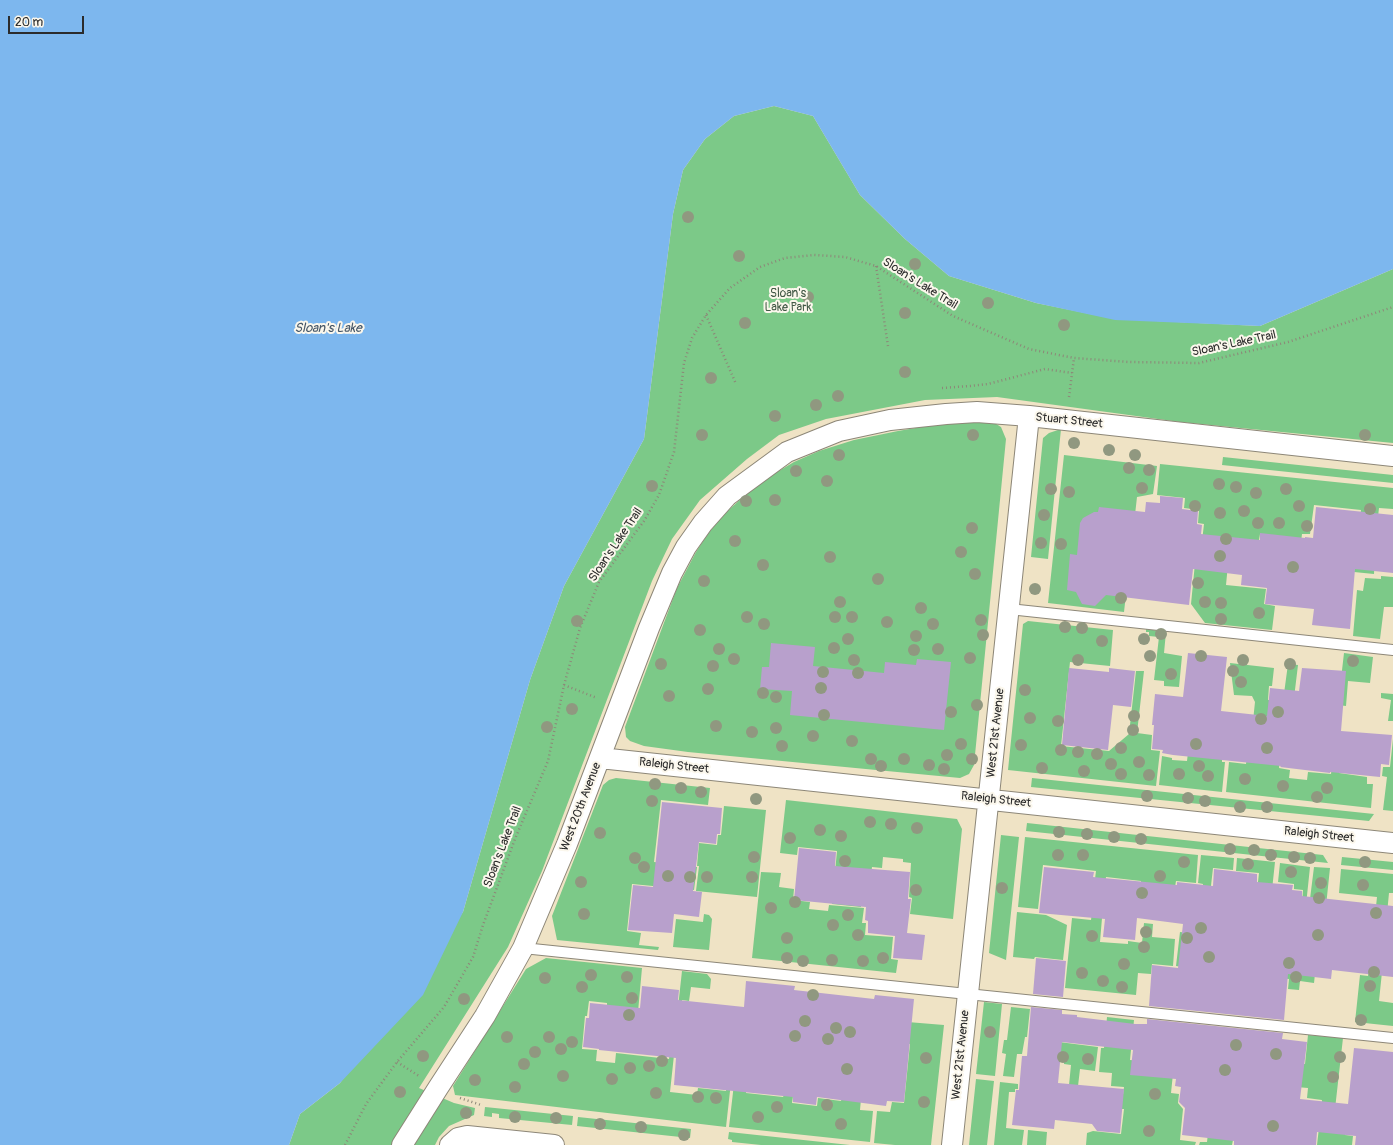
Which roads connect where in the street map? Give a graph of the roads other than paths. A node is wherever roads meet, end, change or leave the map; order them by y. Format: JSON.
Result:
{"nodes":[{"id":1,"x":1029,"y":416,"type":"junction"},
{"id":2,"x":1393,"y":456,"type":"edge"},
{"id":3,"x":757,"y":473,"type":"joint"},
{"id":4,"x":1009,"y":609,"type":"junction"},
{"id":5,"x":1393,"y":650,"type":"edge"},
{"id":6,"x":600,"y":758,"type":"junction"},
{"id":7,"x":988,"y":800,"type":"junction"},
{"id":8,"x":1393,"y":843,"type":"edge"},
{"id":9,"x":524,"y":948,"type":"junction"},
{"id":10,"x":968,"y":994,"type":"junction"},
{"id":11,"x":1393,"y":1038,"type":"edge"},
{"id":12,"x":402,"y":1145,"type":"edge"},
{"id":13,"x":450,"y":1145,"type":"edge"},
{"id":14,"x":554,"y":1145,"type":"edge"},
{"id":15,"x":952,"y":1145,"type":"edge"}],
"edges":[{"from":1,"to":2,"type":"street","name":"Stuart Street"},
{"from":1,"to":3,"type":"street","name":"Stuart Street"},
{"from":1,"to":4,"type":"street","name":"West 21st Avenue"},
{"from":3,"to":6,"type":"street","name":"West 20th Avenue"},
{"from":4,"to":5,"type":"lane"},
{"from":4,"to":7,"type":"street","name":"West 21st Avenue"},
{"from":6,"to":7,"type":"street","name":"Raleigh Street"},
{"from":6,"to":9,"type":"street","name":"West 20th Avenue"},
{"from":7,"to":8,"type":"street","name":"Raleigh Street"},
{"from":7,"to":10,"type":"street","name":"West 21st Avenue"},
{"from":9,"to":10,"type":"lane"},
{"from":9,"to":12,"type":"street","name":"West 20th Avenue"},
{"from":10,"to":11,"type":"lane"},
{"from":10,"to":15,"type":"street","name":"West 21st Avenue"},
{"from":13,"to":14,"type":"street"}]}
